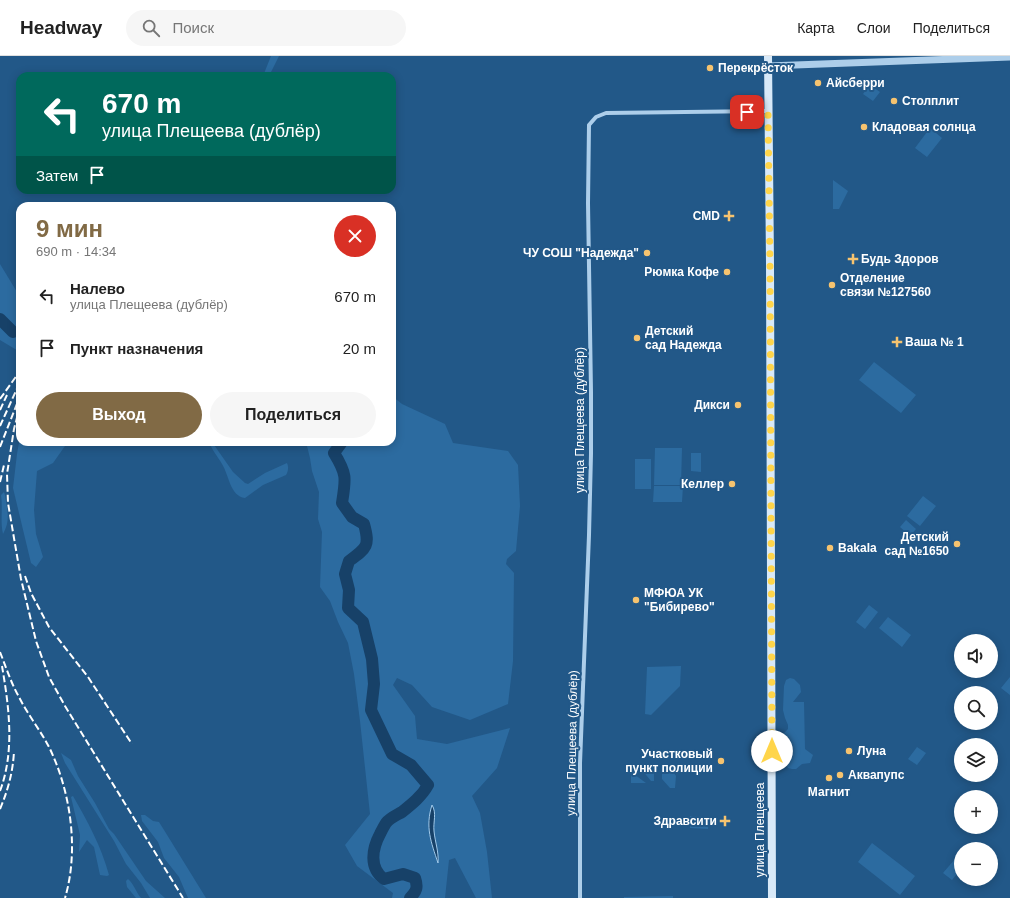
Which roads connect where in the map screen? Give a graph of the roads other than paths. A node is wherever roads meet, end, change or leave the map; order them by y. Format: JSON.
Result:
{"nodes":[{"id":1,"x":768,"y":56,"type":"edge"},
{"id":2,"x":1010,"y":57,"type":"edge"},
{"id":3,"x":768,"y":66,"type":"junction"},
{"id":4,"x":768,"y":111,"type":"junction"},
{"id":5,"x":580,"y":898,"type":"edge"},
{"id":6,"x":772,"y":898,"type":"edge"}],
"edges":[{"from":1,"to":3,"type":"main road","name":"улица Плещеева"},
{"from":2,"to":3,"type":"street"},
{"from":3,"to":4,"type":"main road","name":"улица Плещеева"},
{"from":4,"to":5,"type":"street","name":"улица Плещеева (дублёр)"},
{"from":4,"to":6,"type":"main road","name":"улица Плещеева"}]}
